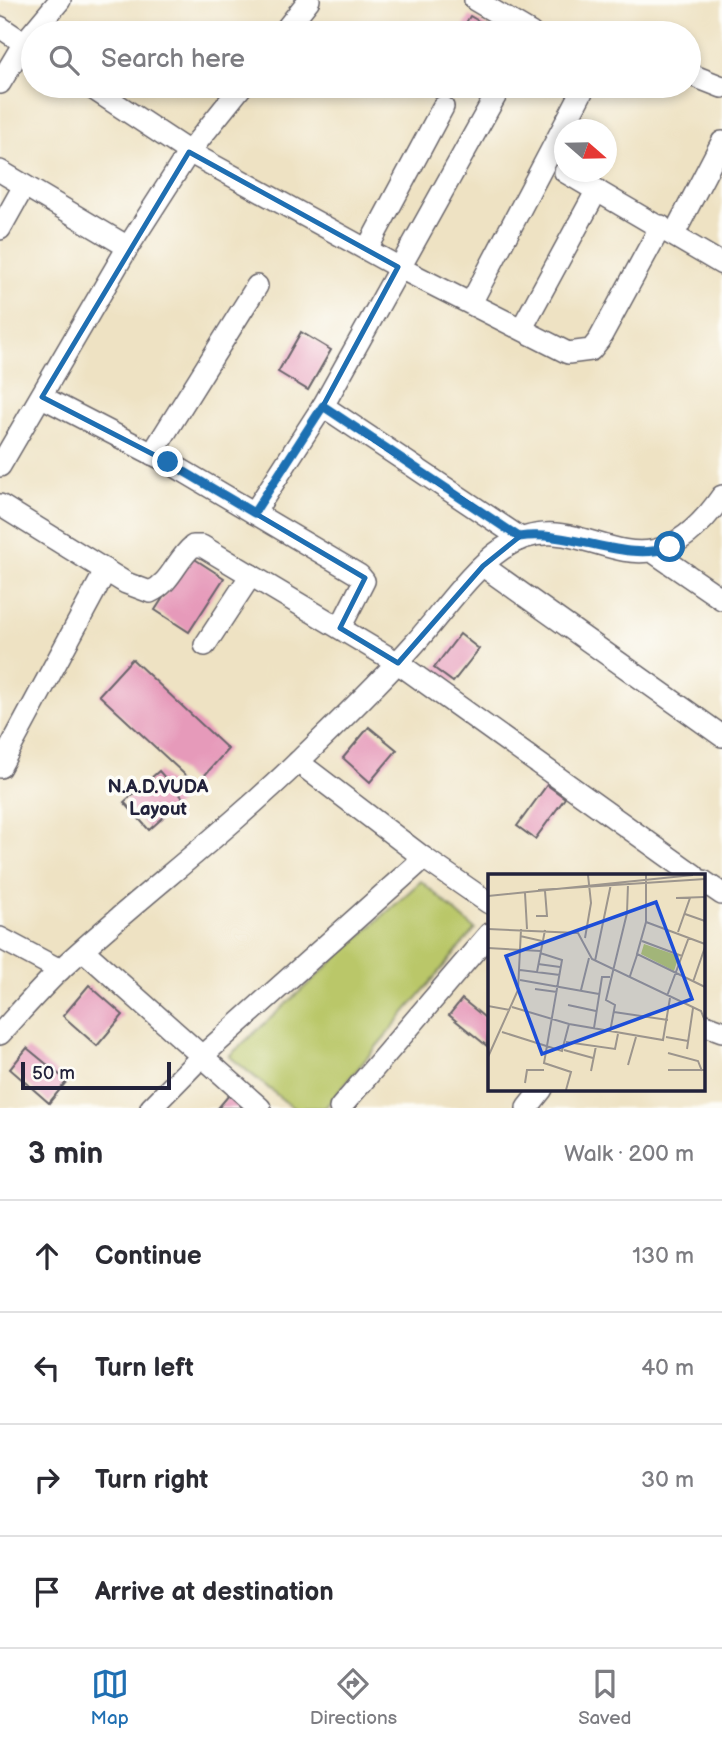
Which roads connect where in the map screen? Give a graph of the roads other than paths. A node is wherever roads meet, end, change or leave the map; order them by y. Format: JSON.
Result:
{"nodes":[{"id":1,"x":60,"y":0,"type":"edge"},
{"id":2,"x":309,"y":0,"type":"edge"},
{"id":3,"x":475,"y":0,"type":"edge"},
{"id":4,"x":45,"y":21,"type":"edge"},
{"id":5,"x":292,"y":21,"type":"edge"},
{"id":6,"x":511,"y":21,"type":"edge"},
{"id":7,"x":0,"y":27,"type":"edge"},
{"id":8,"x":21,"y":41,"type":"edge"},
{"id":9,"x":21,"y":55,"type":"edge"},
{"id":10,"x":701,"y":79,"type":"edge"},
{"id":11,"x":0,"y":83,"type":"edge"},
{"id":12,"x":722,"y":87,"type":"edge"},
{"id":13,"x":107,"y":98,"type":"edge"},
{"id":14,"x":233,"y":98,"type":"edge"},
{"id":15,"x":494,"y":98,"type":"edge"},
{"id":16,"x":578,"y":98,"type":"edge"},
{"id":17,"x":443,"y":107,"type":"dead end"},
{"id":18,"x":722,"y":142,"type":"edge"},
{"id":19,"x":190,"y":152,"type":"junction"},
{"id":20,"x":545,"y":160,"type":"junction"},
{"id":21,"x":554,"y":165,"type":"edge"},
{"id":22,"x":0,"y":172,"type":"edge"},
{"id":23,"x":584,"y":182,"type":"edge"},
{"id":24,"x":24,"y":186,"type":"junction"},
{"id":25,"x":597,"y":190,"type":"junction"},
{"id":26,"x":0,"y":229,"type":"edge"},
{"id":27,"x":667,"y":230,"type":"junction"},
{"id":28,"x":128,"y":247,"type":"junction"},
{"id":29,"x":367,"y":249,"type":"junction"},
{"id":30,"x":722,"y":264,"type":"edge"},
{"id":31,"x":398,"y":267,"type":"junction"},
{"id":32,"x":257,"y":286,"type":"dead end"},
{"id":33,"x":471,"y":303,"type":"junction"},
{"id":34,"x":522,"y":328,"type":"junction"},
{"id":35,"x":42,"y":397,"type":"junction"},
{"id":36,"x":323,"y":406,"type":"junction"},
{"id":37,"x":152,"y":454,"type":"junction"},
{"id":38,"x":0,"y":466,"type":"edge"},
{"id":39,"x":722,"y":496,"type":"edge"},
{"id":40,"x":0,"y":505,"type":"edge"},
{"id":41,"x":254,"y":513,"type":"junction"},
{"id":42,"x":519,"y":537,"type":"junction"},
{"id":43,"x":655,"y":553,"type":"junction"},
{"id":44,"x":484,"y":566,"type":"junction"},
{"id":45,"x":106,"y":569,"type":"junction"},
{"id":46,"x":251,"y":575,"type":"junction"},
{"id":47,"x":722,"y":599,"type":"edge"},
{"id":48,"x":340,"y":628,"type":"junction"},
{"id":49,"x":205,"y":645,"type":"dead end"},
{"id":50,"x":398,"y":663,"type":"junction"},
{"id":51,"x":722,"y":736,"type":"edge"},
{"id":52,"x":298,"y":762,"type":"junction"},
{"id":53,"x":0,"y":767,"type":"edge"},
{"id":54,"x":424,"y":858,"type":"junction"},
{"id":55,"x":693,"y":874,"type":"edge"},
{"id":56,"x":704,"y":882,"type":"edge"},
{"id":57,"x":722,"y":894,"type":"edge"},
{"id":58,"x":488,"y":902,"type":"edge"},
{"id":59,"x":488,"y":935,"type":"edge"},
{"id":60,"x":0,"y":939,"type":"edge"},
{"id":61,"x":83,"y":950,"type":"junction"},
{"id":62,"x":60,"y":970,"type":"junction"},
{"id":63,"x":704,"y":1024,"type":"edge"},
{"id":64,"x":722,"y":1031,"type":"edge"},
{"id":65,"x":0,"y":1034,"type":"edge"},
{"id":66,"x":201,"y":1057,"type":"junction"},
{"id":67,"x":541,"y":1090,"type":"edge"},
{"id":68,"x":151,"y":1108,"type":"edge"},
{"id":69,"x":260,"y":1108,"type":"edge"},
{"id":70,"x":340,"y":1108,"type":"edge"},
{"id":71,"x":527,"y":1108,"type":"edge"}],
"edges":[{"from":1,"to":4,"type":"street"},
{"from":2,"to":5,"type":"street"},
{"from":3,"to":6,"type":"street"},
{"from":7,"to":8,"type":"street"},
{"from":9,"to":11,"type":"street"},
{"from":10,"to":12,"type":"street"},
{"from":13,"to":19,"type":"street"},
{"from":14,"to":19,"type":"street"},
{"from":15,"to":31,"type":"street"},
{"from":16,"to":20,"type":"street"},
{"from":17,"to":29,"type":"street"},
{"from":18,"to":27,"type":"street"},
{"from":19,"to":28,"type":"street"},
{"from":19,"to":29,"type":"street"},
{"from":20,"to":21,"type":"street"},
{"from":20,"to":33,"type":"street"},
{"from":22,"to":24,"type":"street"},
{"from":23,"to":25,"type":"street"},
{"from":24,"to":26,"type":"street"},
{"from":24,"to":28,"type":"street"},
{"from":25,"to":27,"type":"street"},
{"from":25,"to":34,"type":"street"},
{"from":27,"to":30,"type":"street"},
{"from":27,"to":34,"type":"street"},
{"from":28,"to":35,"type":"street"},
{"from":29,"to":31,"type":"street"},
{"from":31,"to":33,"type":"street"},
{"from":31,"to":36,"type":"street"},
{"from":32,"to":37,"type":"street"},
{"from":33,"to":34,"type":"street"},
{"from":35,"to":37,"type":"street"},
{"from":35,"to":38,"type":"street"},
{"from":36,"to":41,"type":"street"},
{"from":36,"to":42,"type":"street"},
{"from":37,"to":41,"type":"street"},
{"from":39,"to":43,"type":"street"},
{"from":40,"to":45,"type":"street"},
{"from":41,"to":48,"type":"street"},
{"from":42,"to":43,"type":"street"},
{"from":42,"to":44,"type":"street"},
{"from":43,"to":47,"type":"street"},
{"from":44,"to":50,"type":"street"},
{"from":44,"to":51,"type":"street"},
{"from":45,"to":46,"type":"street"},
{"from":45,"to":53,"type":"street"},
{"from":46,"to":48,"type":"street"},
{"from":46,"to":49,"type":"street"},
{"from":48,"to":50,"type":"street"},
{"from":50,"to":52,"type":"street"},
{"from":50,"to":55,"type":"street"},
{"from":52,"to":54,"type":"street"},
{"from":52,"to":61,"type":"street"},
{"from":54,"to":58,"type":"street"},
{"from":54,"to":66,"type":"street"},
{"from":56,"to":57,"type":"street"},
{"from":59,"to":70,"type":"street"},
{"from":60,"to":62,"type":"street"},
{"from":61,"to":62,"type":"street"},
{"from":61,"to":66,"type":"street"},
{"from":62,"to":65,"type":"street"},
{"from":63,"to":64,"type":"street"},
{"from":66,"to":68,"type":"street"},
{"from":66,"to":69,"type":"street"},
{"from":67,"to":71,"type":"street"}]}
